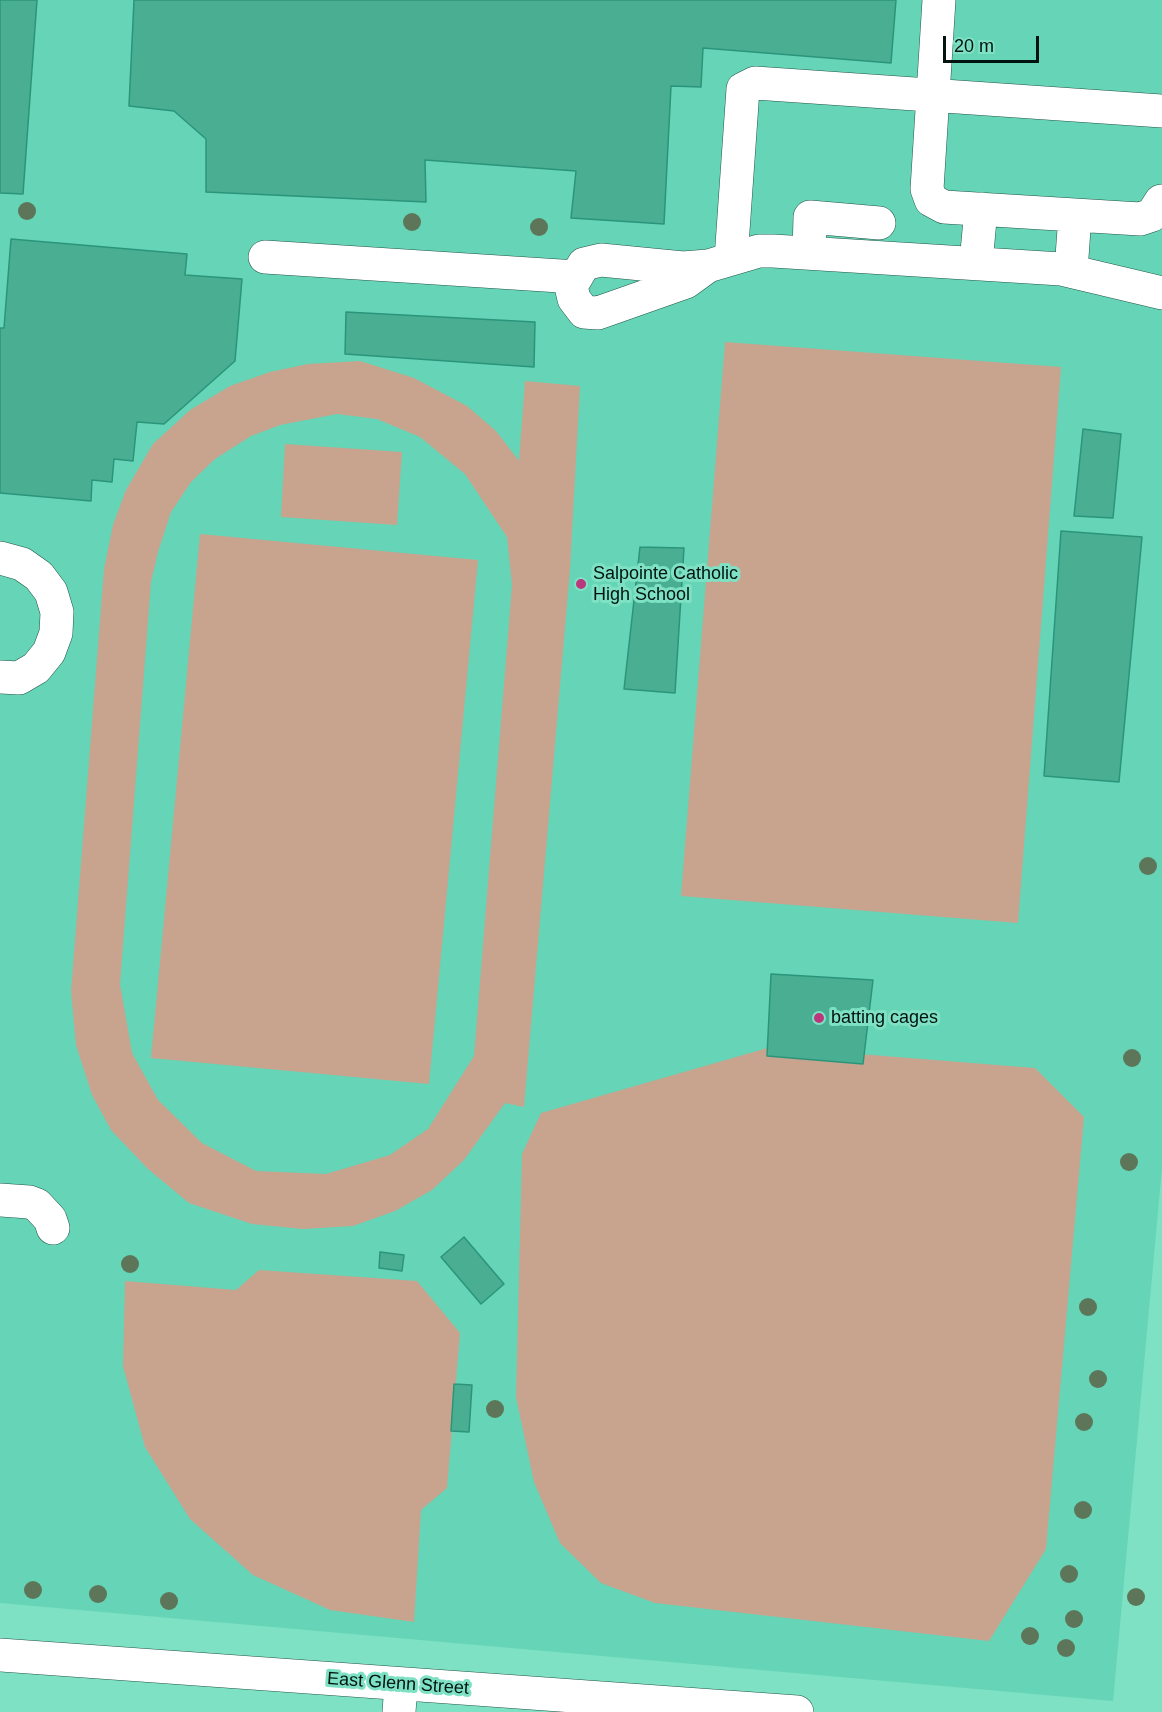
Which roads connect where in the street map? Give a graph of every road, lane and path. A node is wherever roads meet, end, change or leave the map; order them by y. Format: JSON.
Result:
{"nodes":[{"id":1,"x":939,"y":0,"type":"edge"},
{"id":2,"x":933,"y":95,"type":"junction"},
{"id":3,"x":1162,"y":111,"type":"edge"},
{"id":4,"x":1161,"y":201,"type":"edge"},
{"id":5,"x":981,"y":209,"type":"junction"},
{"id":6,"x":1075,"y":215,"type":"junction"},
{"id":7,"x":879,"y":223,"type":"dead end"},
{"id":8,"x":809,"y":253,"type":"junction"},
{"id":9,"x":265,"y":257,"type":"dead end"},
{"id":10,"x":719,"y":262,"type":"junction"},
{"id":11,"x":976,"y":263,"type":"junction"},
{"id":12,"x":1071,"y":271,"type":"junction"},
{"id":13,"x":576,"y":277,"type":"junction"},
{"id":14,"x":1162,"y":293,"type":"edge"},
{"id":15,"x":0,"y":558,"type":"edge"},
{"id":16,"x":9,"y":678,"type":"edge"},
{"id":17,"x":0,"y":1200,"type":"edge"},
{"id":18,"x":53,"y":1228,"type":"dead end"},
{"id":19,"x":0,"y":1655,"type":"edge"},
{"id":20,"x":400,"y":1698,"type":"edge"},
{"id":21,"x":796,"y":1712,"type":"edge"}],
"edges":[{"from":1,"to":2,"type":"street"},
{"from":2,"to":3,"type":"street"},
{"from":2,"to":5,"type":"street"},
{"from":2,"to":10,"type":"street"},
{"from":4,"to":6,"type":"street"},
{"from":5,"to":6,"type":"street"},
{"from":5,"to":11,"type":"street"},
{"from":6,"to":12,"type":"street"},
{"from":7,"to":8,"type":"street"},
{"from":8,"to":10,"type":"street"},
{"from":8,"to":11,"type":"street"},
{"from":9,"to":13,"type":"street"},
{"from":10,"to":13,"type":"street"},
{"from":10,"to":13,"type":"street"},
{"from":11,"to":12,"type":"street"},
{"from":12,"to":14,"type":"street"},
{"from":15,"to":16,"type":"street"},
{"from":17,"to":18,"type":"street"},
{"from":19,"to":20,"type":"street","name":"East Glenn Street"},
{"from":20,"to":21,"type":"street","name":"East Glenn Street"}]}
